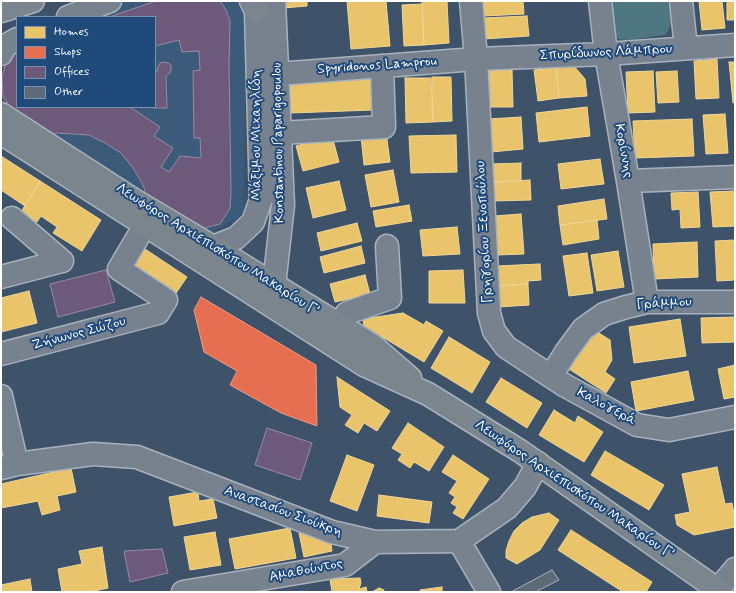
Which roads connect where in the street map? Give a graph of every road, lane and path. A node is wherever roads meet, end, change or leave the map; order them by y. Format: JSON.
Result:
{"nodes":[{"id":1,"x":33,"y":1,"type":"edge"},
{"id":2,"x":110,"y":1,"type":"edge"},
{"id":3,"x":471,"y":1,"type":"edge"},
{"id":4,"x":600,"y":1,"type":"edge"},
{"id":5,"x":681,"y":1,"type":"edge"},
{"id":6,"x":259,"y":3,"type":"edge"},
{"id":7,"x":1,"y":11,"type":"edge"},
{"id":8,"x":71,"y":16,"type":"edge"},
{"id":9,"x":16,"y":40,"type":"edge"},
{"id":10,"x":735,"y":45,"type":"edge"},
{"id":11,"x":686,"y":48,"type":"junction"},
{"id":12,"x":1,"y":54,"type":"edge"},
{"id":13,"x":606,"y":54,"type":"junction"},
{"id":14,"x":476,"y":59,"type":"junction"},
{"id":15,"x":382,"y":66,"type":"junction"},
{"id":16,"x":278,"y":74,"type":"junction"},
{"id":17,"x":2,"y":118,"type":"edge"},
{"id":18,"x":280,"y":133,"type":"junction"},
{"id":19,"x":735,"y":177,"type":"edge"},
{"id":20,"x":628,"y":181,"type":"junction"},
{"id":21,"x":12,"y":218,"type":"dead end"},
{"id":22,"x":145,"y":225,"type":"junction"},
{"id":23,"x":387,"y":246,"type":"dead end"},
{"id":24,"x":213,"y":247,"type":"junction"},
{"id":25,"x":1,"y":277,"type":"edge"},
{"id":26,"x":274,"y":285,"type":"junction"},
{"id":27,"x":647,"y":302,"type":"junction"},
{"id":28,"x":735,"y":302,"type":"edge"},
{"id":29,"x":339,"y":325,"type":"junction"},
{"id":30,"x":1,"y":354,"type":"edge"},
{"id":31,"x":551,"y":376,"type":"junction"},
{"id":32,"x":428,"y":394,"type":"junction"},
{"id":33,"x":1,"y":396,"type":"edge"},
{"id":34,"x":735,"y":417,"type":"edge"},
{"id":35,"x":538,"y":463,"type":"junction"},
{"id":36,"x":9,"y":466,"type":"edge"},
{"id":37,"x":459,"y":541,"type":"junction"},
{"id":38,"x":375,"y":542,"type":"junction"},
{"id":39,"x":735,"y":569,"type":"edge"},
{"id":40,"x":720,"y":591,"type":"edge"},
{"id":41,"x":183,"y":592,"type":"edge"},
{"id":42,"x":489,"y":592,"type":"edge"}],
"edges":[{"from":1,"to":7,"type":"main road"},
{"from":2,"to":8,"type":"street"},
{"from":3,"to":14,"type":"street","name":"Γρηγορίου Ξενοπούλου"},
{"from":4,"to":13,"type":"street","name":"Κορίννης"},
{"from":5,"to":11,"type":"street"},
{"from":6,"to":16,"type":"street","name":"Konstantinou Paparigopoulou"},
{"from":6,"to":24,"type":"street","name":"Μάξιμου Μιχαηλίδη"},
{"from":9,"to":12,"type":"street"},
{"from":10,"to":11,"type":"street","name":"Σπυρίδωνος Λάμπρου"},
{"from":11,"to":13,"type":"street","name":"Σπυρίδωνος Λάμπρου"},
{"from":13,"to":14,"type":"street","name":"Σπυρίδωνος Λάμπρου"},
{"from":13,"to":20,"type":"street","name":"Κορίννης"},
{"from":14,"to":15,"type":"street","name":"Spyridonos Lamprou"},
{"from":14,"to":31,"type":"street","name":"Γρηγορίου Ξενοπούλου"},
{"from":15,"to":16,"type":"street","name":"Spyridonos Lamprou"},
{"from":15,"to":18,"type":"street"},
{"from":16,"to":18,"type":"street","name":"Konstantinou Paparigopoulou"},
{"from":17,"to":22,"type":"main road","name":"Λεωφόρος Αρχιεπισκόπου Μακαρίου Γ’"},
{"from":17,"to":24,"type":"main road","name":"Λεωφόρος Αρχιεπισκόπου Μακαρίου Γ’"},
{"from":18,"to":26,"type":"street","name":"Konstantinou Paparigopoulou"},
{"from":19,"to":20,"type":"street"},
{"from":20,"to":27,"type":"street","name":"Κορίννης"},
{"from":21,"to":25,"type":"street"},
{"from":22,"to":30,"type":"street","name":"Ζήνωνος Σώζου"},
{"from":22,"to":32,"type":"main road","name":"Λεωφόρος Αρχιεπισκόπου Μακαρίου Γ’"},
{"from":23,"to":29,"type":"street"},
{"from":24,"to":26,"type":"main road","name":"Λεωφόρος Αρχιεπισκόπου Μακαρίου Γ’"},
{"from":26,"to":29,"type":"main road","name":"Λεωφόρος Αρχιεπισκόπου Μακαρίου Γ’"},
{"from":27,"to":28,"type":"street","name":"Γράμμου"},
{"from":27,"to":31,"type":"street","name":"Γράμμου"},
{"from":29,"to":32,"type":"main road","name":"Λεωφόρος Αρχιεπισκόπου Μακαρίου Γ’"},
{"from":31,"to":34,"type":"street","name":"Καλογερά"},
{"from":32,"to":35,"type":"main road","name":"Λεωφόρος Αρχιεπισκόπου Μακαρίου Γ’"},
{"from":33,"to":36,"type":"street"},
{"from":35,"to":37,"type":"street"},
{"from":35,"to":40,"type":"main road","name":"Λεωφόρος Αρχιεπισκόπου Μακαρίου Γ’"},
{"from":36,"to":38,"type":"street","name":"Αναστασίου Σιούκρη"},
{"from":37,"to":38,"type":"street","name":"Αναστασίου Σιούκρη"},
{"from":37,"to":42,"type":"street"},
{"from":38,"to":41,"type":"street","name":"Αμαθούντος"},
{"from":39,"to":40,"type":"street"}]}
